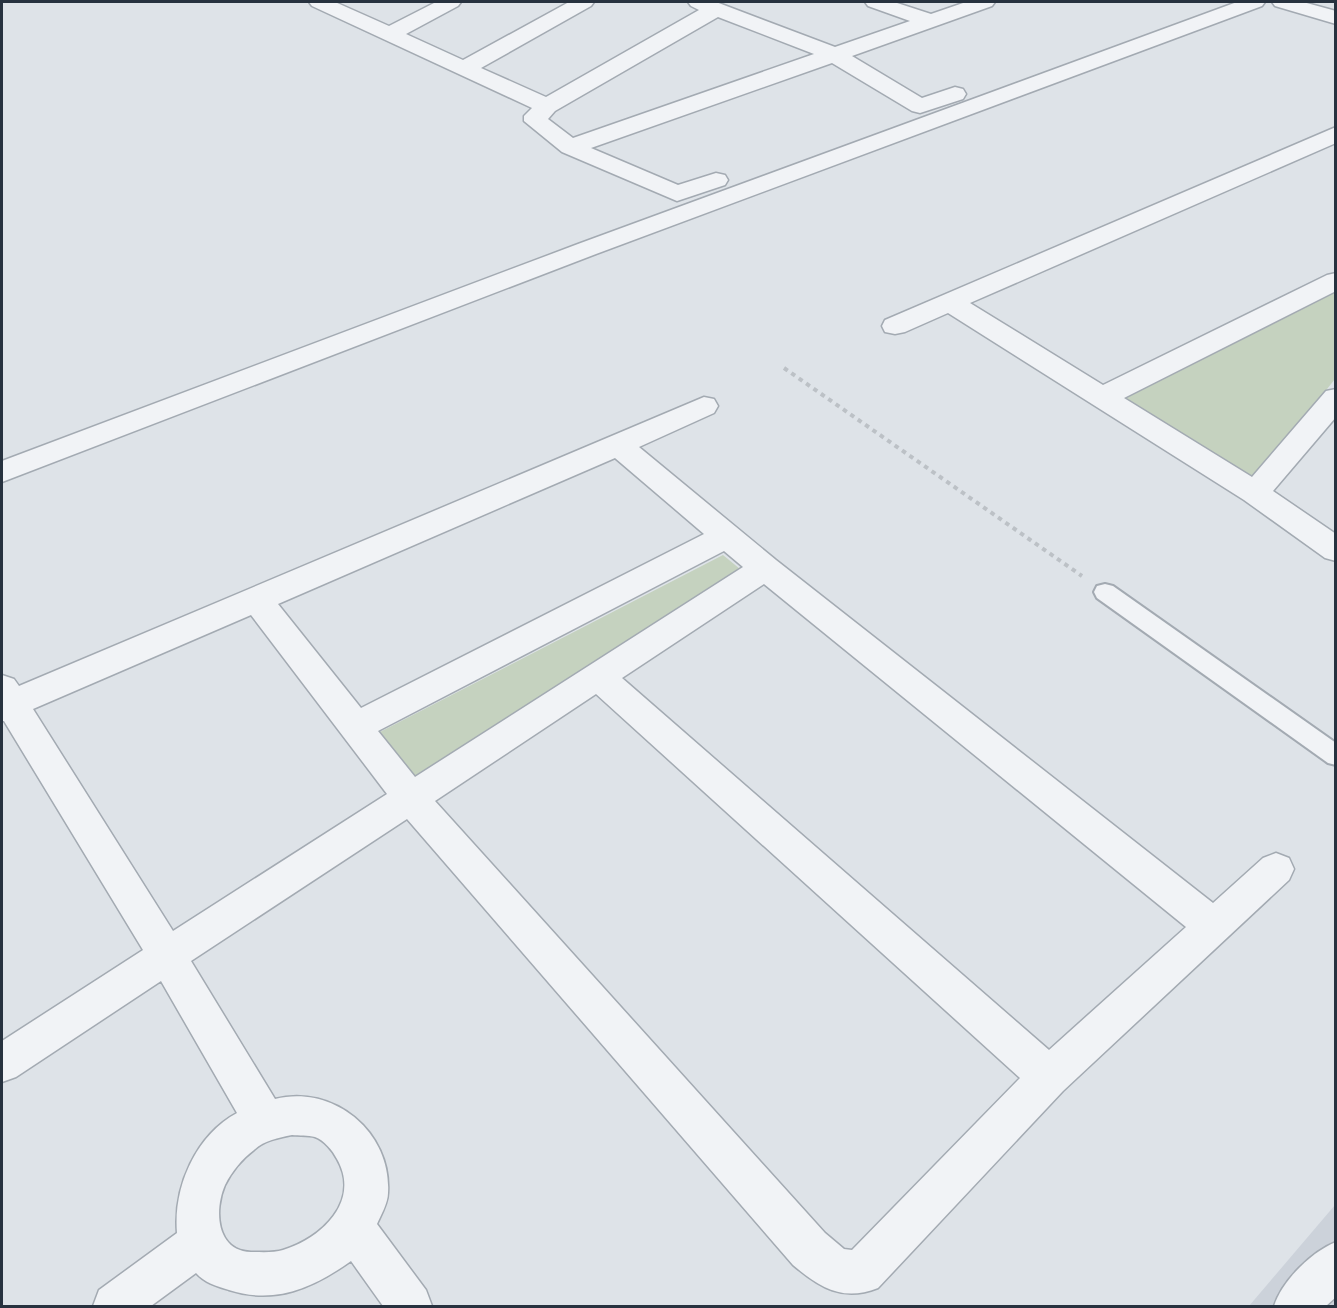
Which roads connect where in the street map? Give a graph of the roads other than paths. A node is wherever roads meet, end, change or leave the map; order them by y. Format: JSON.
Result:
{"nodes":[{"id":1,"x":320,"y":2,"type":"edge"},
{"id":2,"x":451,"y":2,"type":"edge"},
{"id":3,"x":584,"y":2,"type":"edge"},
{"id":4,"x":875,"y":2,"type":"edge"},
{"id":5,"x":985,"y":2,"type":"edge"},
{"id":6,"x":1218,"y":2,"type":"edge"},
{"id":7,"x":1255,"y":2,"type":"edge"},
{"id":8,"x":1282,"y":2,"type":"edge"},
{"id":9,"x":707,"y":5,"type":"edge"},
{"id":10,"x":1335,"y":18,"type":"edge"},
{"id":11,"x":928,"y":20,"type":"junction"},
{"id":12,"x":389,"y":34,"type":"junction"},
{"id":13,"x":833,"y":54,"type":"junction"},
{"id":14,"x":464,"y":68,"type":"junction"},
{"id":15,"x":547,"y":106,"type":"junction"},
{"id":16,"x":920,"y":106,"type":"junction"},
{"id":17,"x":1335,"y":134,"type":"edge"},
{"id":18,"x":570,"y":147,"type":"junction"},
{"id":19,"x":1335,"y":281,"type":"edge"},
{"id":20,"x":950,"y":302,"type":"junction"},
{"id":21,"x":895,"y":326,"type":"dead end"},
{"id":22,"x":1103,"y":397,"type":"junction"},
{"id":23,"x":1335,"y":398,"type":"edge"},
{"id":24,"x":704,"y":406,"type":"dead end"},
{"id":25,"x":618,"y":445,"type":"junction"},
{"id":26,"x":2,"y":472,"type":"edge"},
{"id":27,"x":1255,"y":493,"type":"junction"},
{"id":28,"x":727,"y":536,"type":"junction"},
{"id":29,"x":1335,"y":550,"type":"edge"},
{"id":30,"x":765,"y":568,"type":"junction"},
{"id":31,"x":1105,"y":592,"type":"road end"},
{"id":32,"x":256,"y":599,"type":"junction"},
{"id":33,"x":598,"y":676,"type":"junction"},
{"id":34,"x":5,"y":700,"type":"edge"},
{"id":35,"x":356,"y":727,"type":"junction"},
{"id":36,"x":1335,"y":756,"type":"edge"},
{"id":37,"x":410,"y":797,"type":"junction"},
{"id":38,"x":1276,"y":869,"type":"dead end"},
{"id":39,"x":1215,"y":927,"type":"junction"},
{"id":40,"x":166,"y":954,"type":"junction"},
{"id":41,"x":2,"y":1063,"type":"edge"},
{"id":42,"x":1049,"y":1077,"type":"junction"},
{"id":43,"x":265,"y":1121,"type":"junction"},
{"id":44,"x":355,"y":1230,"type":"junction"},
{"id":45,"x":202,"y":1241,"type":"junction"},
{"id":46,"x":115,"y":1306,"type":"edge"},
{"id":47,"x":410,"y":1306,"type":"edge"}],
"edges":[{"from":1,"to":12,"type":"street"},
{"from":2,"to":12,"type":"street"},
{"from":3,"to":14,"type":"street"},
{"from":4,"to":11,"type":"street"},
{"from":5,"to":11,"type":"street"},
{"from":6,"to":16,"type":"street"},
{"from":7,"to":26,"type":"street"},
{"from":8,"to":10,"type":"street"},
{"from":9,"to":13,"type":"street"},
{"from":9,"to":15,"type":"street"},
{"from":11,"to":13,"type":"street"},
{"from":12,"to":14,"type":"street"},
{"from":13,"to":16,"type":"street"},
{"from":13,"to":18,"type":"street"},
{"from":14,"to":15,"type":"street"},
{"from":15,"to":18,"type":"street"},
{"from":16,"to":18,"type":"street"},
{"from":17,"to":20,"type":"street"},
{"from":19,"to":22,"type":"street"},
{"from":20,"to":21,"type":"street"},
{"from":20,"to":22,"type":"street"},
{"from":22,"to":27,"type":"street"},
{"from":23,"to":27,"type":"street"},
{"from":24,"to":25,"type":"street"},
{"from":25,"to":28,"type":"street"},
{"from":25,"to":32,"type":"street"},
{"from":27,"to":29,"type":"street"},
{"from":28,"to":30,"type":"street"},
{"from":28,"to":35,"type":"street"},
{"from":30,"to":33,"type":"street"},
{"from":30,"to":39,"type":"street"},
{"from":31,"to":36,"type":"lane"},
{"from":32,"to":34,"type":"street"},
{"from":32,"to":35,"type":"street"},
{"from":33,"to":37,"type":"street"},
{"from":33,"to":42,"type":"street"},
{"from":34,"to":40,"type":"street"},
{"from":35,"to":37,"type":"street"},
{"from":37,"to":40,"type":"street"},
{"from":37,"to":42,"type":"street"},
{"from":38,"to":39,"type":"street"},
{"from":39,"to":42,"type":"street"},
{"from":40,"to":41,"type":"street"},
{"from":40,"to":43,"type":"street"},
{"from":43,"to":44,"type":"street"},
{"from":43,"to":45,"type":"street"},
{"from":44,"to":45,"type":"street"},
{"from":44,"to":47,"type":"street"},
{"from":45,"to":46,"type":"street"}]}
